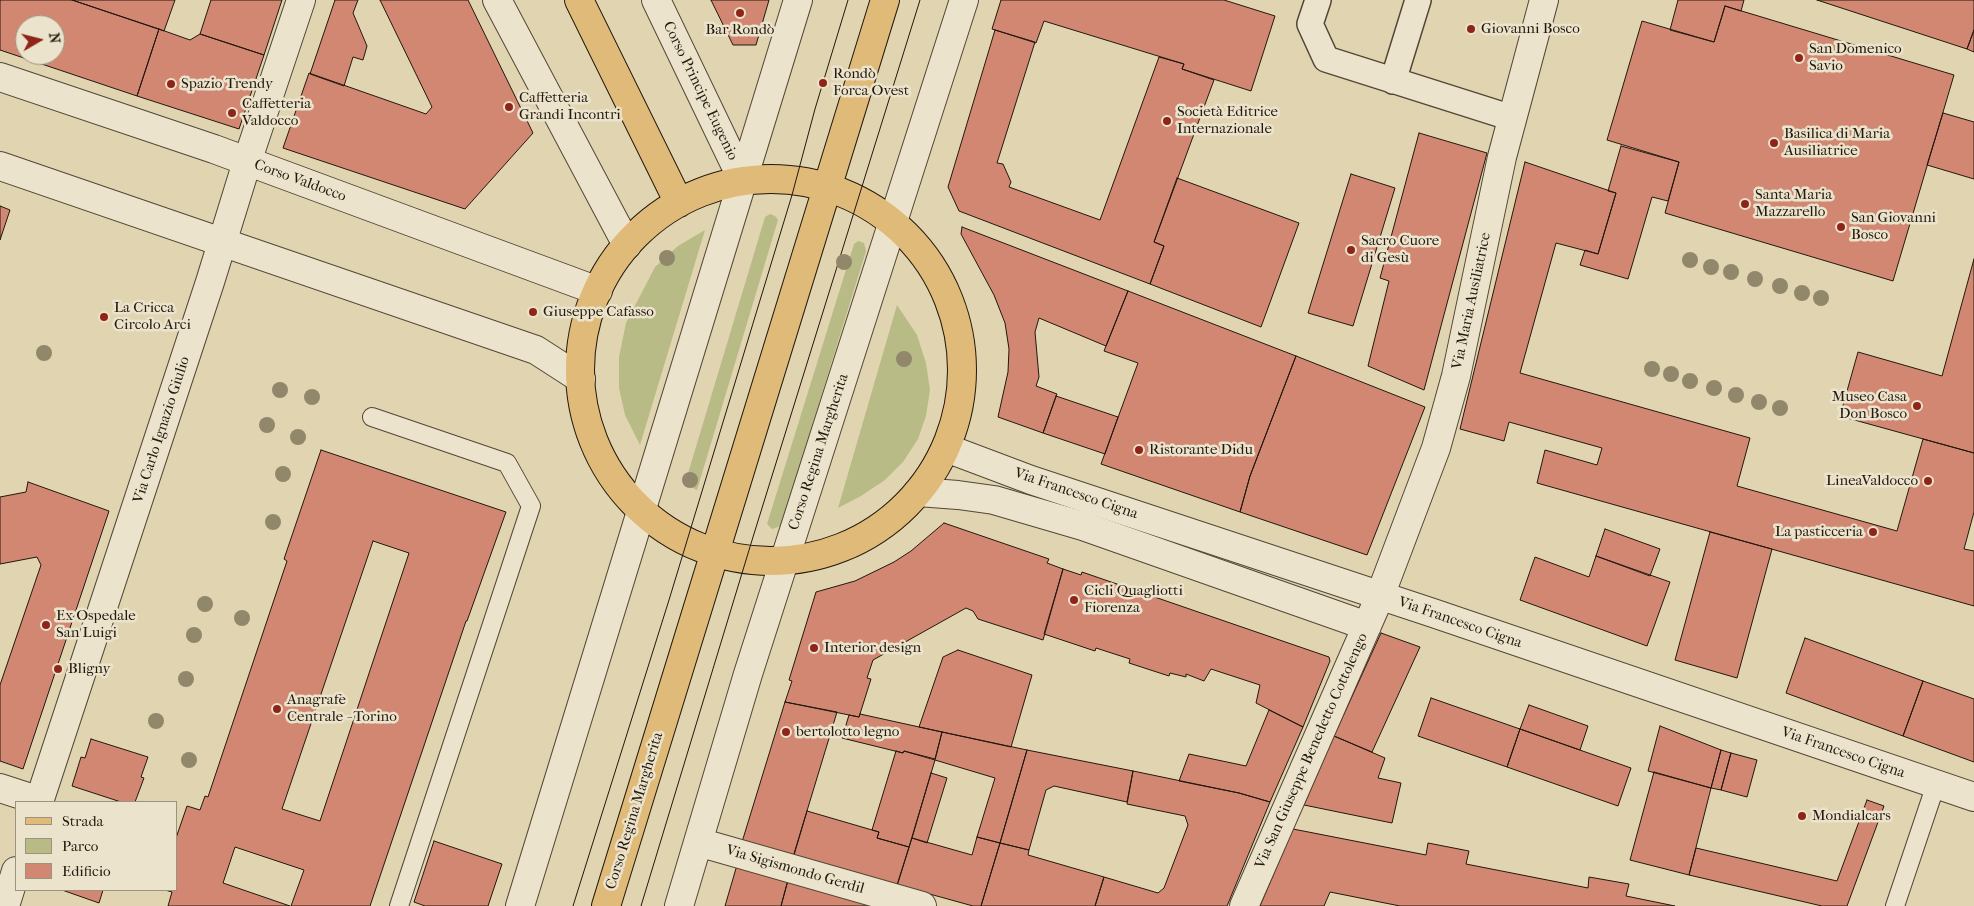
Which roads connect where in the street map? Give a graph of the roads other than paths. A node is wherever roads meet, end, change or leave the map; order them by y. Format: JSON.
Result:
{"nodes":[{"id":1,"x":301,"y":0,"type":"edge"},
{"id":2,"x":497,"y":0,"type":"edge"},
{"id":3,"x":579,"y":0,"type":"edge"},
{"id":4,"x":656,"y":0,"type":"edge"},
{"id":5,"x":798,"y":0,"type":"edge"},
{"id":6,"x":885,"y":0,"type":"edge"},
{"id":7,"x":964,"y":0,"type":"edge"},
{"id":8,"x":1318,"y":0,"type":"edge"},
{"id":9,"x":1418,"y":0,"type":"edge"},
{"id":10,"x":1544,"y":0,"type":"edge"},
{"id":11,"x":0,"y":77,"type":"edge"},
{"id":12,"x":1393,"y":81,"type":"junction"},
{"id":13,"x":1512,"y":118,"type":"junction"},
{"id":14,"x":247,"y":162,"type":"junction"},
{"id":15,"x":0,"y":166,"type":"edge"},
{"id":16,"x":743,"y":182,"type":"junction"},
{"id":17,"x":828,"y":188,"type":"junction"},
{"id":18,"x":679,"y":203,"type":"junction"},
{"id":19,"x":893,"y":223,"type":"junction"},
{"id":20,"x":222,"y":243,"type":"junction"},
{"id":21,"x":627,"y":245,"type":"junction"},
{"id":22,"x":598,"y":291,"type":"junction"},
{"id":23,"x":581,"y":379,"type":"junction"},
{"id":24,"x":372,"y":417,"type":"dead end"},
{"id":25,"x":946,"y":448,"type":"junction"},
{"id":26,"x":918,"y":492,"type":"junction"},
{"id":27,"x":642,"y":510,"type":"junction"},
{"id":28,"x":716,"y":553,"type":"junction"},
{"id":29,"x":784,"y":561,"type":"junction"},
{"id":30,"x":1380,"y":596,"type":"junction"},
{"id":31,"x":1367,"y":626,"type":"junction"},
{"id":32,"x":1936,"y":784,"type":"junction"},
{"id":33,"x":0,"y":788,"type":"edge"},
{"id":34,"x":1974,"y":797,"type":"edge"},
{"id":35,"x":36,"y":801,"type":"edge"},
{"id":36,"x":39,"y":801,"type":"edge"},
{"id":37,"x":698,"y":842,"type":"junction"},
{"id":38,"x":15,"y":874,"type":"edge"},
{"id":39,"x":5,"y":906,"type":"edge"},
{"id":40,"x":399,"y":906,"type":"edge"},
{"id":41,"x":520,"y":906,"type":"edge"},
{"id":42,"x":606,"y":906,"type":"edge"},
{"id":43,"x":679,"y":906,"type":"edge"},
{"id":44,"x":922,"y":906,"type":"edge"},
{"id":45,"x":1244,"y":906,"type":"edge"},
{"id":46,"x":1896,"y":906,"type":"edge"}],
"edges":[{"from":1,"to":14,"type":"street","name":"Via Carlo Ignazio Giulio"},
{"from":2,"to":21,"type":"street"},
{"from":3,"to":18,"type":"main road"},
{"from":4,"to":16,"type":"street","name":"Corso Principe Eugenio"},
{"from":5,"to":16,"type":"street"},
{"from":6,"to":17,"type":"main road","name":"Corso Regina Margherita"},
{"from":7,"to":19,"type":"street","name":"Corso Regina Margherita"},
{"from":8,"to":12,"type":"street"},
{"from":9,"to":12,"type":"street"},
{"from":10,"to":13,"type":"street","name":"Via Maria Ausiliatrice"},
{"from":11,"to":14,"type":"street","name":"Corso Valdocco"},
{"from":12,"to":13,"type":"street"},
{"from":13,"to":30,"type":"street","name":"Via Maria Ausiliatrice"},
{"from":14,"to":20,"type":"street","name":"Via Carlo Ignazio Giulio"},
{"from":14,"to":22,"type":"street","name":"Corso Valdocco"},
{"from":15,"to":20,"type":"street"},
{"from":16,"to":17,"type":"main road"},
{"from":16,"to":18,"type":"main road"},
{"from":16,"to":27,"type":"street"},
{"from":17,"to":19,"type":"main road"},
{"from":17,"to":28,"type":"main road","name":"Corso Regina Margherita"},
{"from":18,"to":21,"type":"main road"},
{"from":19,"to":25,"type":"main road"},
{"from":19,"to":29,"type":"street","name":"Corso Regina Margherita"},
{"from":20,"to":23,"type":"street"},
{"from":20,"to":36,"type":"street","name":"Via Carlo Ignazio Giulio"},
{"from":21,"to":22,"type":"main road"},
{"from":22,"to":23,"type":"main road"},
{"from":23,"to":27,"type":"main road"},
{"from":24,"to":40,"type":"lane"},
{"from":25,"to":26,"type":"main road"},
{"from":25,"to":30,"type":"street","name":"Via Francesco Cigna"},
{"from":26,"to":29,"type":"main road"},
{"from":26,"to":31,"type":"street","name":"Via Francesco Cigna"},
{"from":27,"to":28,"type":"main road"},
{"from":27,"to":41,"type":"street"},
{"from":28,"to":29,"type":"main road"},
{"from":28,"to":42,"type":"main road","name":"Corso Regina Margherita"},
{"from":29,"to":37,"type":"street","name":"Corso Regina Margherita"},
{"from":30,"to":31,"type":"street","name":"Via San Giuseppe Benedetto Cottolengo"},
{"from":30,"to":32,"type":"street","name":"Via Francesco Cigna"},
{"from":31,"to":45,"type":"street","name":"Via San Giuseppe Benedetto Cottolengo"},
{"from":32,"to":34,"type":"street","name":"Via Francesco Cigna"},
{"from":32,"to":46,"type":"lane"},
{"from":33,"to":35,"type":"street"},
{"from":37,"to":43,"type":"street","name":"Corso Regina Margherita"},
{"from":37,"to":44,"type":"street","name":"Via Sigismondo Gerdil"},
{"from":38,"to":39,"type":"street"}]}
